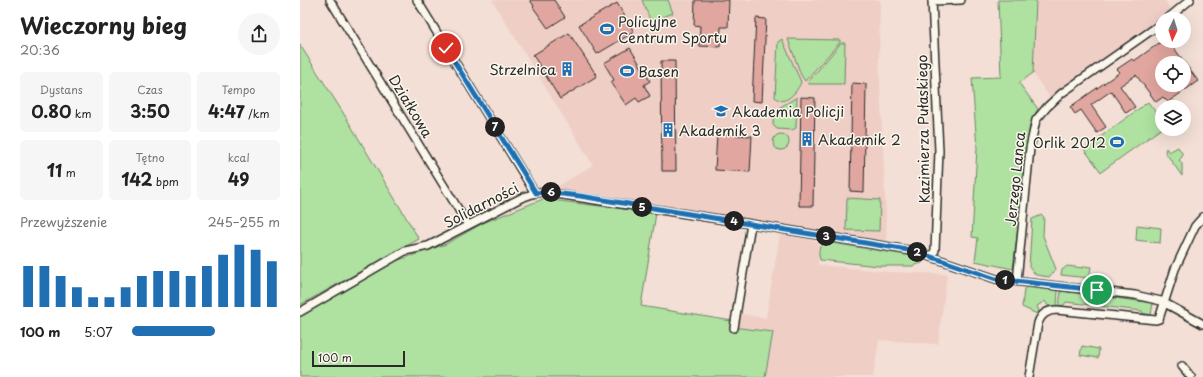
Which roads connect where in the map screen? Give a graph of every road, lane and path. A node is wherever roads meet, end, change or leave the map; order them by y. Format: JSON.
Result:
{"nodes":[{"id":1,"x":330,"y":0,"type":"edge"},
{"id":2,"x":417,"y":0,"type":"edge"},
{"id":3,"x":961,"y":0,"type":"edge"},
{"id":4,"x":1190,"y":0,"type":"edge"},
{"id":5,"x":932,"y":1,"type":"edge"},
{"id":6,"x":1175,"y":12,"type":"edge"},
{"id":7,"x":1155,"y":28,"type":"edge"},
{"id":8,"x":536,"y":193,"type":"junction"},
{"id":9,"x":1203,"y":217,"type":"edge"},
{"id":10,"x":752,"y":224,"type":"junction"},
{"id":11,"x":468,"y":225,"type":"junction"},
{"id":12,"x":932,"y":257,"type":"junction"},
{"id":13,"x":1017,"y":282,"type":"junction"},
{"id":14,"x":1165,"y":303,"type":"junction"},
{"id":15,"x":300,"y":312,"type":"edge"},
{"id":16,"x":1203,"y":324,"type":"edge"},
{"id":17,"x":734,"y":328,"type":"dead end"},
{"id":18,"x":1182,"y":366,"type":"dead end"},
{"id":19,"x":1029,"y":377,"type":"edge"},
{"id":20,"x":1191,"y":377,"type":"edge"}],
"edges":[{"from":1,"to":11,"type":"street","name":"Działkowa"},
{"from":2,"to":8,"type":"street"},
{"from":3,"to":5,"type":"street"},
{"from":4,"to":6,"type":"street"},
{"from":5,"to":12,"type":"street","name":"Kazimierza Pułaskiego"},
{"from":7,"to":13,"type":"street","name":"Jerzego Lanca"},
{"from":8,"to":10,"type":"street","name":"Solidarności"},
{"from":8,"to":11,"type":"street","name":"Solidarności"},
{"from":9,"to":14,"type":"street"},
{"from":10,"to":12,"type":"street","name":"Solidarności"},
{"from":10,"to":17,"type":"street"},
{"from":11,"to":15,"type":"street","name":"Solidarności"},
{"from":12,"to":13,"type":"street","name":"Solidarności"},
{"from":13,"to":14,"type":"street","name":"Solidarności"},
{"from":14,"to":16,"type":"street","name":"Solidarności"},
{"from":14,"to":19,"type":"street"},
{"from":18,"to":20,"type":"street"}]}
